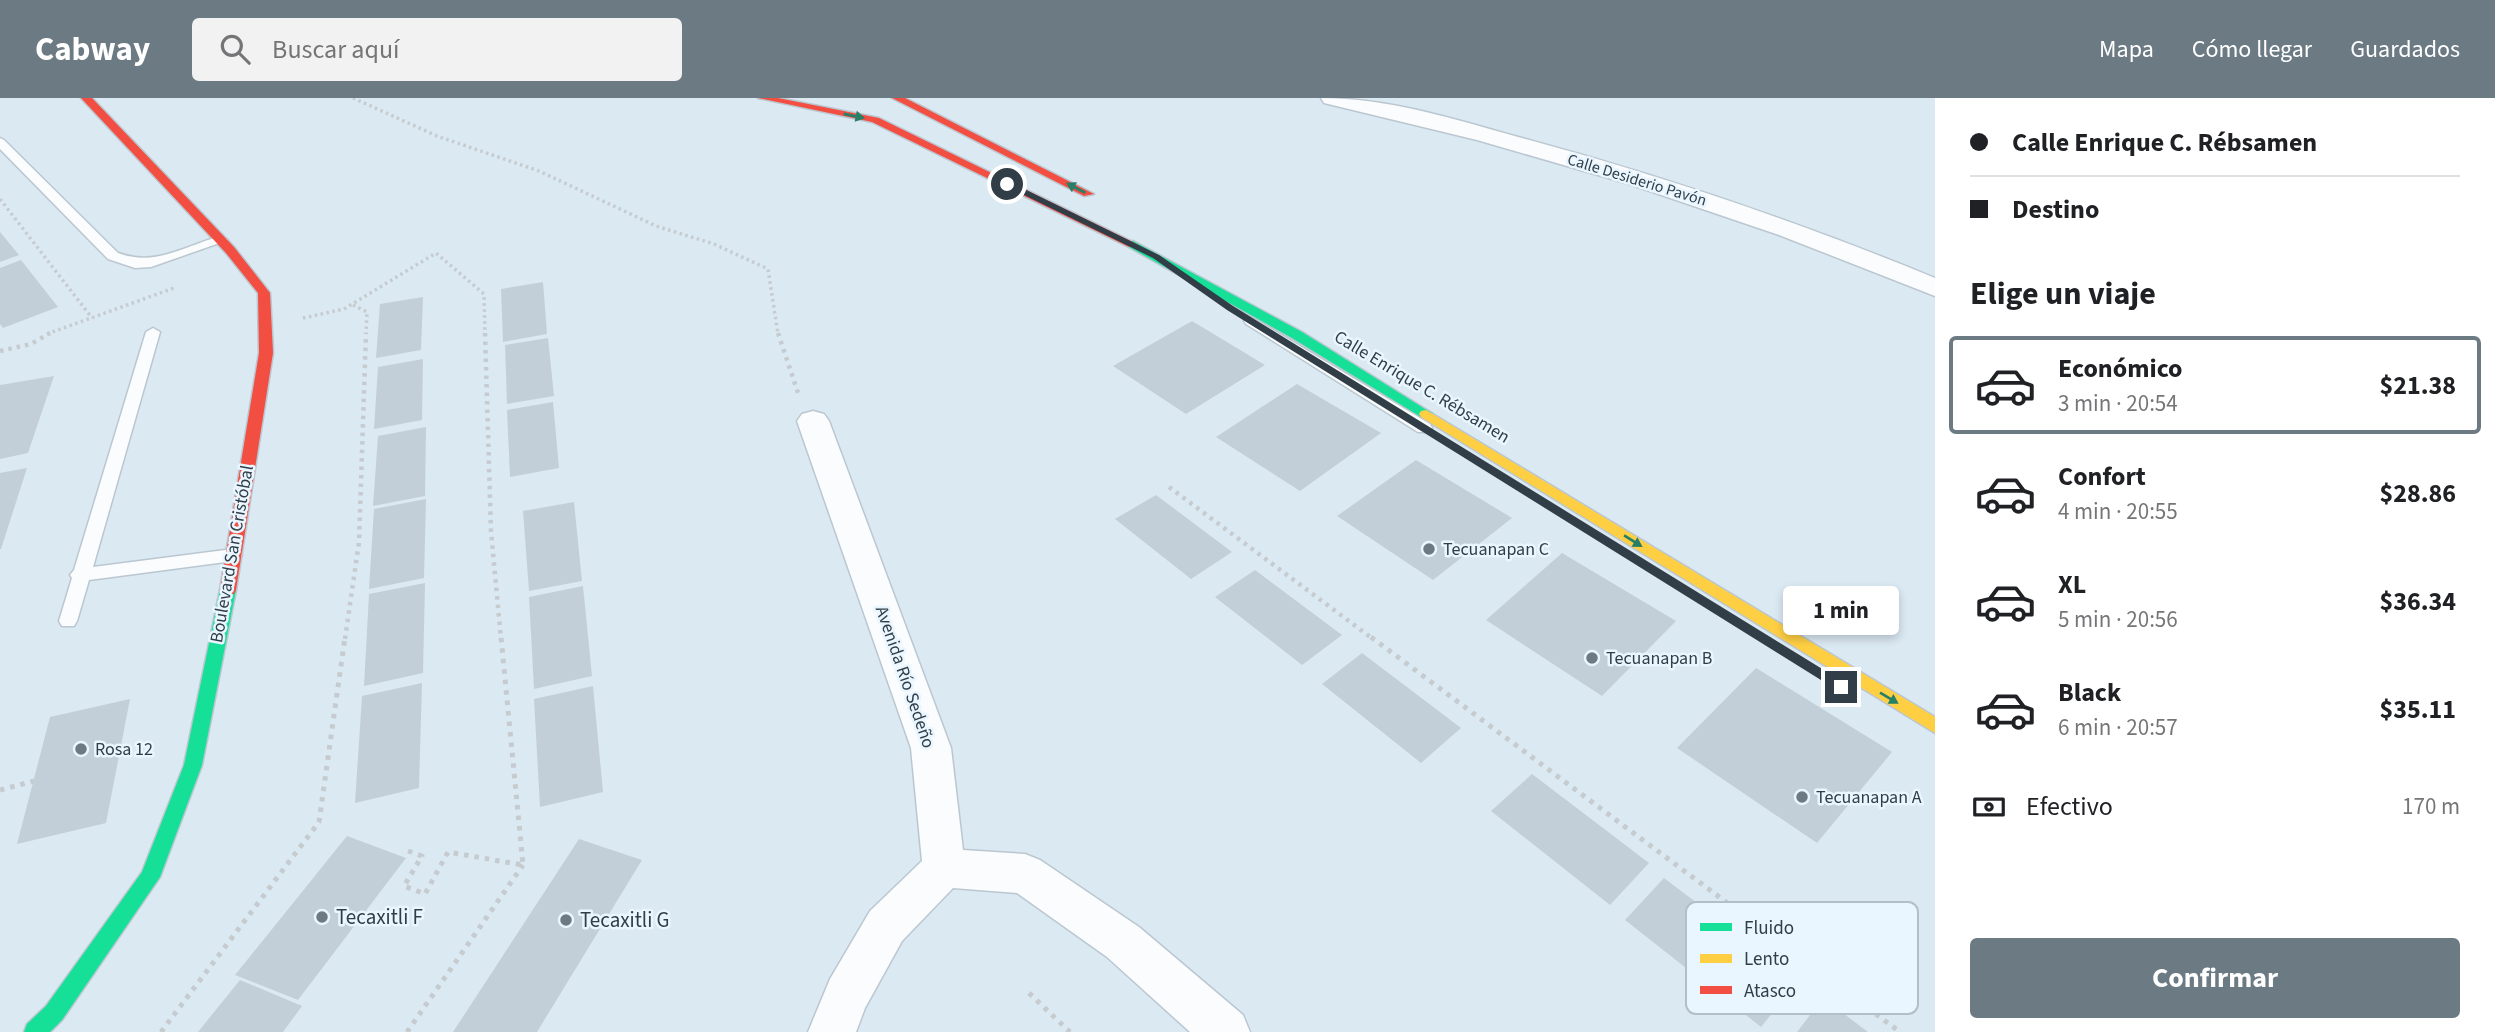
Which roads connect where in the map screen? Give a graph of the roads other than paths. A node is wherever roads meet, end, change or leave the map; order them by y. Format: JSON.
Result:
{"nodes":[{"id":1,"x":86,"y":98,"type":"edge"},
{"id":2,"x":763,"y":98,"type":"edge"},
{"id":3,"x":898,"y":98,"type":"edge"},
{"id":4,"x":1332,"y":98,"type":"edge"},
{"id":5,"x":0,"y":142,"type":"edge"},
{"id":6,"x":1105,"y":202,"type":"dead end"},
{"id":7,"x":221,"y":240,"type":"junction"},
{"id":8,"x":1156,"y":256,"type":"junction"},
{"id":9,"x":1935,"y":288,"type":"edge"},
{"id":10,"x":153,"y":332,"type":"dead end"},
{"id":11,"x":813,"y":421,"type":"road end"},
{"id":12,"x":233,"y":555,"type":"junction"},
{"id":13,"x":79,"y":575,"type":"junction"},
{"id":14,"x":68,"y":621,"type":"dead end"},
{"id":15,"x":1935,"y":726,"type":"edge"},
{"id":16,"x":1935,"y":745,"type":"edge"},
{"id":17,"x":944,"y":867,"type":"junction"},
{"id":18,"x":35,"y":1032,"type":"edge"},
{"id":19,"x":832,"y":1032,"type":"edge"},
{"id":20,"x":1226,"y":1032,"type":"edge"}],
"edges":[{"from":1,"to":7,"type":"main road","name":"Boulevard San Cristóbal"},
{"from":2,"to":8,"type":"main road","name":"Calle Enrique C. Rébsamen","one_way":true},
{"from":6,"to":3,"type":"main road","one_way":true},
{"from":4,"to":9,"type":"street","name":"Calle Desiderio Pavón"},
{"from":5,"to":7,"type":"lane"},
{"from":7,"to":12,"type":"main road","name":"Boulevard San Cristóbal"},
{"from":8,"to":15,"type":"main road","name":"Calle Enrique C. Rébsamen","one_way":true},
{"from":8,"to":16,"type":"lane"},
{"from":10,"to":13,"type":"lane"},
{"from":11,"to":17,"type":"street","name":"Avenida Río Sedeño"},
{"from":12,"to":13,"type":"lane"},
{"from":12,"to":18,"type":"main road","name":"Boulevard San Cristóbal"},
{"from":13,"to":14,"type":"lane"},
{"from":17,"to":19,"type":"street"},
{"from":17,"to":20,"type":"street"}]}
